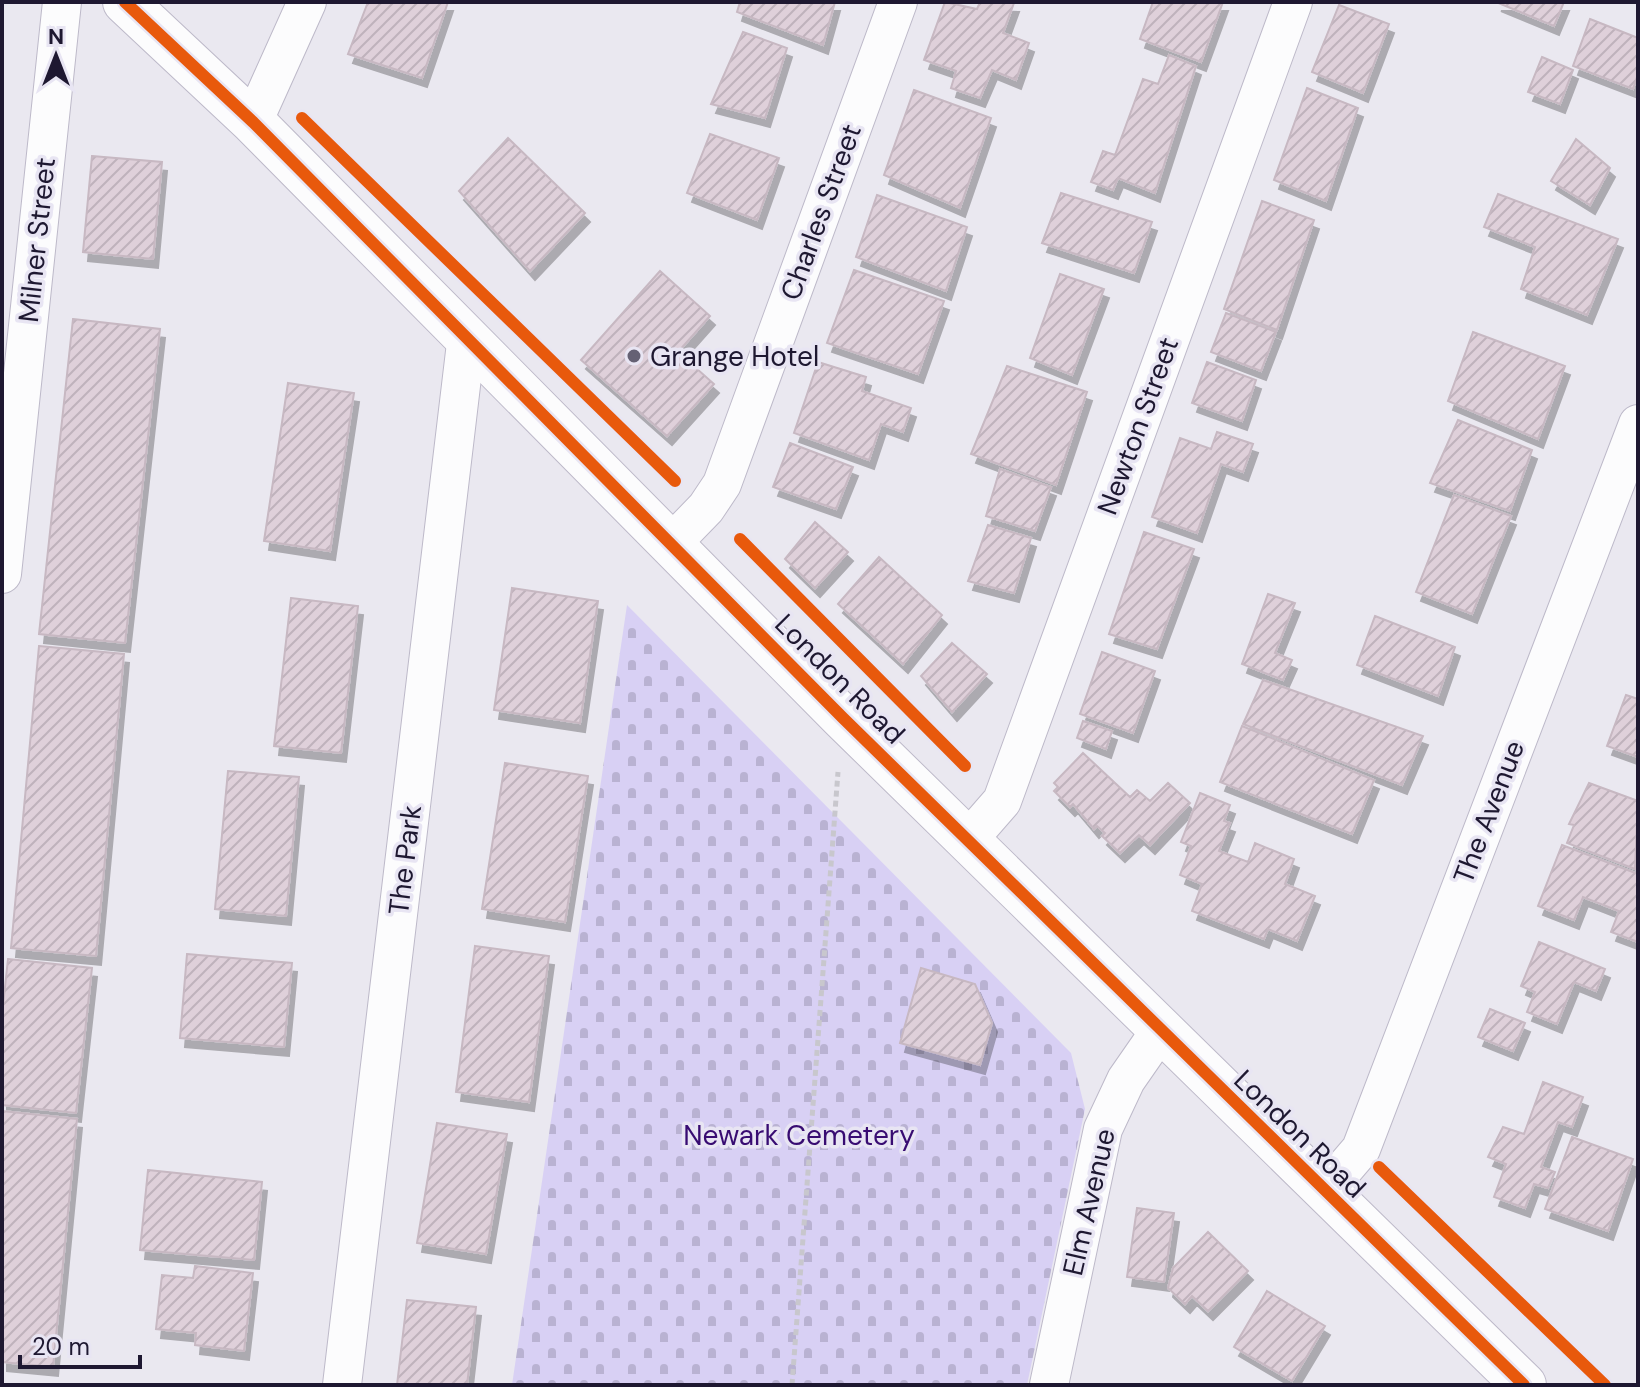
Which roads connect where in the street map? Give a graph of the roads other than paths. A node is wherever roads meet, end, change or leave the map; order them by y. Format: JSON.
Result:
{"nodes":[{"id":1,"x":62,"y":2,"type":"edge"},
{"id":2,"x":125,"y":2,"type":"edge"},
{"id":3,"x":307,"y":2,"type":"edge"},
{"id":4,"x":898,"y":2,"type":"edge"},
{"id":5,"x":1293,"y":2,"type":"edge"},
{"id":6,"x":253,"y":122,"type":"junction"},
{"id":7,"x":467,"y":335,"type":"junction"},
{"id":8,"x":1638,"y":424,"type":"edge"},
{"id":9,"x":672,"y":543,"type":"junction"},
{"id":10,"x":2,"y":574,"type":"edge"},
{"id":11,"x":968,"y":840,"type":"junction"},
{"id":12,"x":1160,"y":1031,"type":"junction"},
{"id":13,"x":1325,"y":1191,"type":"junction"},
{"id":14,"x":342,"y":1385,"type":"edge"},
{"id":15,"x":1049,"y":1385,"type":"edge"},
{"id":16,"x":1524,"y":1385,"type":"edge"}],
"edges":[{"from":1,"to":10,"type":"street","name":"Milner Street"},
{"from":2,"to":6,"type":"main road","name":"London Road"},
{"from":3,"to":6,"type":"street"},
{"from":4,"to":9,"type":"street","name":"Charles Street"},
{"from":5,"to":11,"type":"street","name":"Newton Street"},
{"from":6,"to":7,"type":"main road","name":"London Road"},
{"from":7,"to":9,"type":"main road","name":"London Road"},
{"from":7,"to":14,"type":"street","name":"The Park"},
{"from":8,"to":13,"type":"street","name":"The Avenue"},
{"from":9,"to":11,"type":"main road","name":"London Road"},
{"from":11,"to":12,"type":"main road","name":"London Road"},
{"from":12,"to":13,"type":"main road","name":"London Road"},
{"from":12,"to":15,"type":"street","name":"Elm Avenue"},
{"from":13,"to":16,"type":"main road","name":"London Road"}]}
